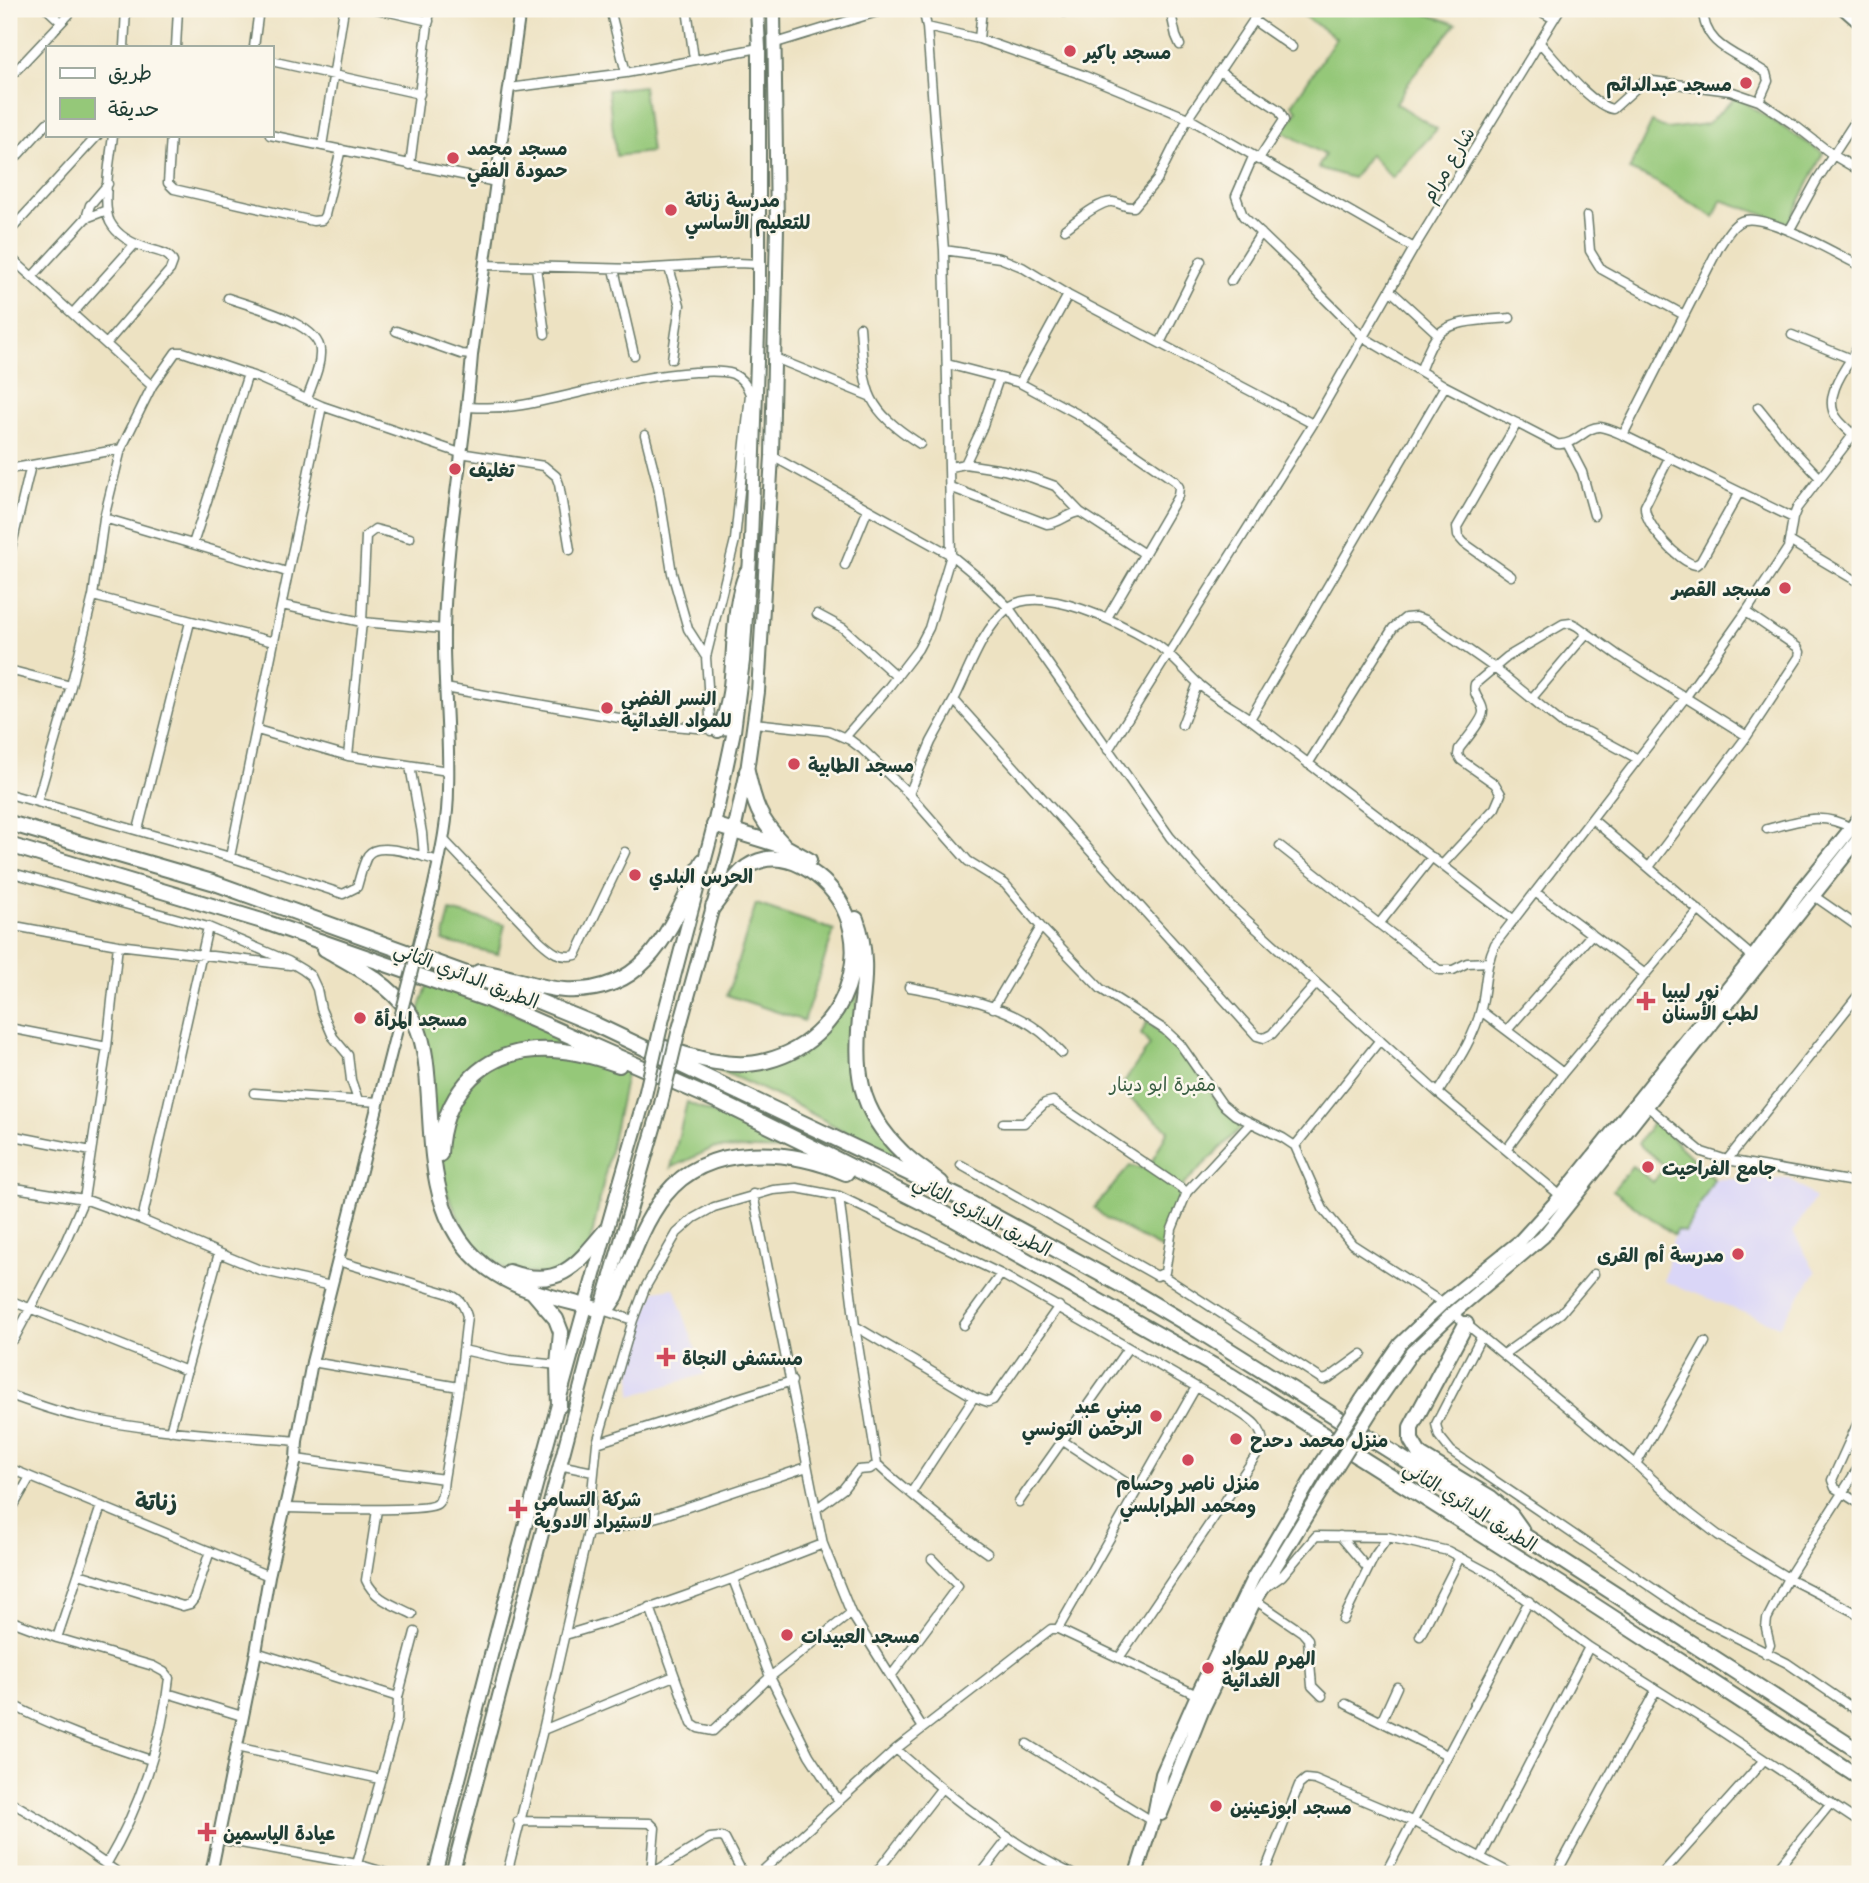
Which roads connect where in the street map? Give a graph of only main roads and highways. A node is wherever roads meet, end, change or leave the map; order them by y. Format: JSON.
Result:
{"nodes":[{"id":1,"x":757,"y":9,"type":"edge"},
{"id":2,"x":774,"y":9,"type":"edge"},
{"id":3,"x":759,"y":300,"type":"junction"},
{"id":4,"x":775,"y":302,"type":"junction"},
{"id":5,"x":750,"y":562,"type":"junction"},
{"id":6,"x":714,"y":731,"type":"road end"},
{"id":7,"x":747,"y":771,"type":"junction"},
{"id":8,"x":1860,"y":817,"type":"edge"},
{"id":9,"x":9,"y":823,"type":"edge"},
{"id":10,"x":714,"y":825,"type":"junction"},
{"id":11,"x":734,"y":831,"type":"junction"},
{"id":12,"x":1856,"y":833,"type":"edge"},
{"id":13,"x":9,"y":845,"type":"edge"},
{"id":14,"x":786,"y":847,"type":"junction"},
{"id":15,"x":703,"y":861,"type":"junction"},
{"id":16,"x":713,"y":907,"type":"junction"},
{"id":17,"x":296,"y":932,"type":"junction"},
{"id":18,"x":455,"y":969,"type":"junction"},
{"id":19,"x":594,"y":1024,"type":"junction"},
{"id":20,"x":1698,"y":1032,"type":"junction"},
{"id":21,"x":659,"y":1075,"type":"junction"},
{"id":22,"x":959,"y":1197,"type":"junction"},
{"id":23,"x":941,"y":1212,"type":"junction"},
{"id":24,"x":606,"y":1230,"type":"junction"},
{"id":25,"x":531,"y":1290,"type":"junction"},
{"id":26,"x":594,"y":1308,"type":"junction"},
{"id":27,"x":1466,"y":1324,"type":"road end"},
{"id":28,"x":559,"y":1406,"type":"junction"},
{"id":29,"x":1525,"y":1536,"type":"junction"},
{"id":30,"x":1860,"y":1752,"type":"edge"},
{"id":31,"x":1860,"y":1778,"type":"edge"},
{"id":32,"x":1155,"y":1823,"type":"junction"},
{"id":33,"x":435,"y":1874,"type":"edge"},
{"id":34,"x":452,"y":1874,"type":"edge"},
{"id":35,"x":1139,"y":1874,"type":"edge"}],
"edges":[{"from":1,"to":3,"type":"main road"},
{"from":2,"to":4,"type":"main road"},
{"from":3,"to":4,"type":"main road"},
{"from":3,"to":5,"type":"main road"},
{"from":4,"to":7,"type":"main road"},
{"from":5,"to":6,"type":"main road"},
{"from":5,"to":10,"type":"main road"},
{"from":7,"to":11,"type":"main road"},
{"from":7,"to":14,"type":"highway"},
{"from":8,"to":12,"type":"main road"},
{"from":9,"to":18,"type":"highway","name":"الطريق الدائري الثاني"},
{"from":10,"to":11,"type":"highway"},
{"from":10,"to":15,"type":"main road"},
{"from":11,"to":14,"type":"highway"},
{"from":11,"to":16,"type":"main road"},
{"from":12,"to":20,"type":"main road"},
{"from":12,"to":20,"type":"main road"},
{"from":13,"to":17,"type":"highway","name":"الطريق الدائري الثاني"},
{"from":14,"to":22,"type":"highway"},
{"from":15,"to":18,"type":"highway"},
{"from":15,"to":24,"type":"main road","bridge":true},
{"from":16,"to":19,"type":"highway"},
{"from":16,"to":26,"type":"main road","bridge":true},
{"from":17,"to":21,"type":"highway","name":"الطريق الدائري الثاني"},
{"from":17,"to":25,"type":"highway"},
{"from":18,"to":19,"type":"highway","name":"الطريق الدائري الثاني"},
{"from":19,"to":22,"type":"highway","name":"الطريق الدائري الثاني"},
{"from":20,"to":32,"type":"main road","bridge":true},
{"from":20,"to":32,"type":"main road","bridge":true},
{"from":21,"to":23,"type":"highway","name":"الطريق الدائري الثاني"},
{"from":21,"to":24,"type":"highway"},
{"from":22,"to":29,"type":"highway","name":"الطريق الدائري الثاني"},
{"from":23,"to":26,"type":"highway"},
{"from":23,"to":31,"type":"highway","name":"الطريق الدائري الثاني"},
{"from":24,"to":26,"type":"main road"},
{"from":25,"to":26,"type":"highway"},
{"from":25,"to":28,"type":"highway"},
{"from":26,"to":28,"type":"main road"},
{"from":26,"to":34,"type":"main road"},
{"from":27,"to":29,"type":"highway"},
{"from":28,"to":33,"type":"main road"},
{"from":29,"to":30,"type":"highway","name":"الطريق الدائري الثاني"},
{"from":32,"to":35,"type":"main road"}]}
